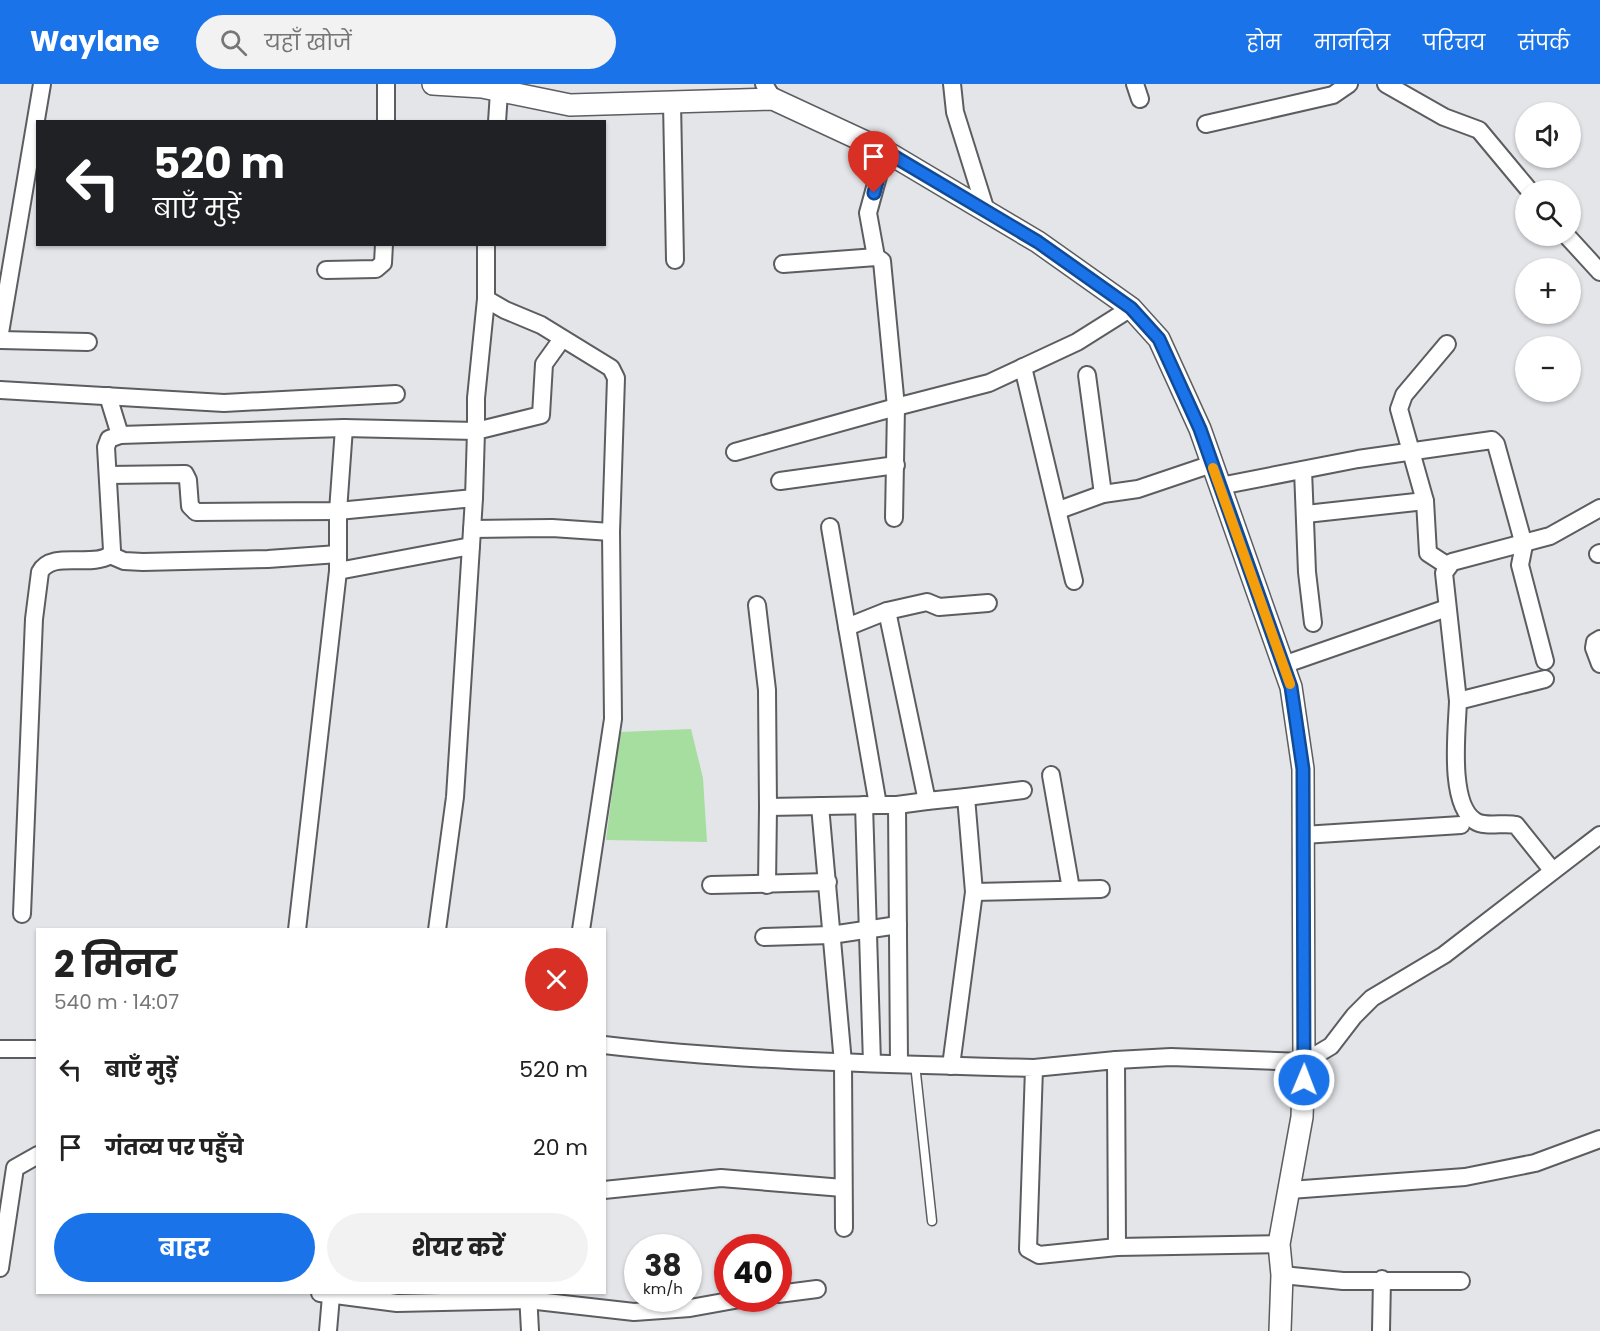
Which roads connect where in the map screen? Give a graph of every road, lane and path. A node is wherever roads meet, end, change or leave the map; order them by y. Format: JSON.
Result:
{"nodes":[{"id":1,"x":42,"y":84,"type":"edge"},
{"id":2,"x":386,"y":84,"type":"edge"},
{"id":3,"x":433,"y":84,"type":"edge"},
{"id":4,"x":952,"y":84,"type":"edge"},
{"id":5,"x":1349,"y":84,"type":"edge"},
{"id":6,"x":1386,"y":84,"type":"edge"},
{"id":7,"x":488,"y":88,"type":"edge"},
{"id":8,"x":768,"y":91,"type":"edge"},
{"id":9,"x":672,"y":102,"type":"junction"},
{"id":10,"x":386,"y":120,"type":"edge"},
{"id":11,"x":496,"y":120,"type":"edge"},
{"id":12,"x":1206,"y":124,"type":"dead end"},
{"id":13,"x":885,"y":151,"type":"junction"},
{"id":14,"x":1521,"y":180,"type":"edge"},
{"id":15,"x":986,"y":211,"type":"junction"},
{"id":16,"x":384,"y":246,"type":"edge"},
{"id":17,"x":486,"y":246,"type":"edge"},
{"id":18,"x":1576,"y":246,"type":"edge"},
{"id":19,"x":876,"y":256,"type":"junction"},
{"id":20,"x":675,"y":260,"type":"dead end"},
{"id":21,"x":783,"y":264,"type":"dead end"},
{"id":22,"x":326,"y":270,"type":"dead end"},
{"id":23,"x":1600,"y":272,"type":"edge"},
{"id":24,"x":486,"y":299,"type":"junction"},
{"id":25,"x":1131,"y":308,"type":"junction"},
{"id":26,"x":0,"y":333,"type":"edge"},
{"id":27,"x":562,"y":339,"type":"junction"},
{"id":28,"x":0,"y":340,"type":"edge"},
{"id":29,"x":88,"y":342,"type":"dead end"},
{"id":30,"x":1447,"y":344,"type":"dead end"},
{"id":31,"x":1023,"y":367,"type":"junction"},
{"id":32,"x":1087,"y":375,"type":"dead end"},
{"id":33,"x":0,"y":390,"type":"edge"},
{"id":34,"x":396,"y":394,"type":"dead end"},
{"id":35,"x":108,"y":396,"type":"junction"},
{"id":36,"x":896,"y":407,"type":"junction"},
{"id":37,"x":345,"y":428,"type":"junction"},
{"id":38,"x":476,"y":430,"type":"junction"},
{"id":39,"x":120,"y":435,"type":"junction"},
{"id":40,"x":1409,"y":451,"type":"junction"},
{"id":41,"x":735,"y":452,"type":"dead end"},
{"id":42,"x":1212,"y":464,"type":"junction"},
{"id":43,"x":896,"y":465,"type":"junction"},
{"id":44,"x":1303,"y":470,"type":"junction"},
{"id":45,"x":108,"y":475,"type":"junction"},
{"id":46,"x":780,"y":481,"type":"dead end"},
{"id":47,"x":1220,"y":486,"type":"junction"},
{"id":48,"x":1103,"y":494,"type":"junction"},
{"id":49,"x":474,"y":498,"type":"junction"},
{"id":50,"x":1425,"y":501,"type":"junction"},
{"id":51,"x":1600,"y":508,"type":"edge"},
{"id":52,"x":1059,"y":510,"type":"junction"},
{"id":53,"x":338,"y":511,"type":"junction"},
{"id":54,"x":1306,"y":514,"type":"junction"},
{"id":55,"x":894,"y":518,"type":"dead end"},
{"id":56,"x":830,"y":528,"type":"dead end"},
{"id":57,"x":472,"y":529,"type":"junction"},
{"id":58,"x":611,"y":532,"type":"junction"},
{"id":59,"x":1524,"y":545,"type":"junction"},
{"id":60,"x":471,"y":546,"type":"junction"},
{"id":61,"x":110,"y":555,"type":"junction"},
{"id":62,"x":338,"y":562,"type":"junction"},
{"id":63,"x":1448,"y":566,"type":"junction"},
{"id":64,"x":1074,"y":581,"type":"dead end"},
{"id":65,"x":988,"y":603,"type":"dead end"},
{"id":66,"x":757,"y":605,"type":"dead end"},
{"id":67,"x":1447,"y":608,"type":"junction"},
{"id":68,"x":887,"y":611,"type":"junction"},
{"id":69,"x":1313,"y":623,"type":"dead end"},
{"id":70,"x":847,"y":627,"type":"junction"},
{"id":71,"x":1600,"y":639,"type":"edge"},
{"id":72,"x":1545,"y":661,"type":"dead end"},
{"id":73,"x":1600,"y":664,"type":"edge"},
{"id":74,"x":1283,"y":665,"type":"junction"},
{"id":75,"x":1545,"y":679,"type":"dead end"},
{"id":76,"x":1458,"y":701,"type":"junction"},
{"id":77,"x":1051,"y":775,"type":"dead end"},
{"id":78,"x":1023,"y":790,"type":"dead end"},
{"id":79,"x":966,"y":797,"type":"junction"},
{"id":80,"x":927,"y":801,"type":"junction"},
{"id":81,"x":871,"y":805,"type":"junction"},
{"id":82,"x":897,"y":805,"type":"junction"},
{"id":83,"x":820,"y":806,"type":"junction"},
{"id":84,"x":768,"y":807,"type":"junction"},
{"id":85,"x":1461,"y":825,"type":"dead end"},
{"id":86,"x":1303,"y":835,"type":"junction"},
{"id":87,"x":1600,"y":835,"type":"edge"},
{"id":88,"x":1552,"y":870,"type":"junction"},
{"id":89,"x":828,"y":882,"type":"junction"},
{"id":90,"x":711,"y":885,"type":"dead end"},
{"id":91,"x":767,"y":885,"type":"junction"},
{"id":92,"x":1101,"y":889,"type":"dead end"},
{"id":93,"x":1071,"y":890,"type":"junction"},
{"id":94,"x":974,"y":892,"type":"junction"},
{"id":95,"x":22,"y":914,"type":"dead end"},
{"id":96,"x":898,"y":925,"type":"junction"},
{"id":97,"x":297,"y":928,"type":"edge"},
{"id":98,"x":437,"y":928,"type":"edge"},
{"id":99,"x":581,"y":928,"type":"edge"},
{"id":100,"x":869,"y":928,"type":"junction"},
{"id":101,"x":831,"y":935,"type":"junction"},
{"id":102,"x":764,"y":937,"type":"dead end"},
{"id":103,"x":606,"y":1045,"type":"edge"},
{"id":104,"x":0,"y":1049,"type":"edge"},
{"id":105,"x":36,"y":1049,"type":"edge"},
{"id":106,"x":1116,"y":1060,"type":"junction"},
{"id":107,"x":1304,"y":1062,"type":"junction"},
{"id":108,"x":843,"y":1063,"type":"junction"},
{"id":109,"x":872,"y":1063,"type":"junction"},
{"id":110,"x":907,"y":1063,"type":"junction"},
{"id":111,"x":951,"y":1066,"type":"junction"},
{"id":112,"x":1034,"y":1068,"type":"junction"},
{"id":113,"x":1600,"y":1139,"type":"edge"},
{"id":114,"x":36,"y":1156,"type":"edge"},
{"id":115,"x":843,"y":1188,"type":"junction"},
{"id":116,"x":606,"y":1190,"type":"edge"},
{"id":117,"x":1290,"y":1190,"type":"junction"},
{"id":118,"x":932,"y":1221,"type":"dead end"},
{"id":119,"x":844,"y":1228,"type":"dead end"},
{"id":120,"x":1279,"y":1244,"type":"junction"},
{"id":121,"x":1117,"y":1248,"type":"junction"},
{"id":122,"x":0,"y":1268,"type":"edge"},
{"id":123,"x":1282,"y":1275,"type":"junction"},
{"id":124,"x":1382,"y":1279,"type":"junction"},
{"id":125,"x":1461,"y":1281,"type":"dead end"},
{"id":126,"x":817,"y":1289,"type":"dead end"},
{"id":127,"x":792,"y":1292,"type":"edge"},
{"id":128,"x":326,"y":1294,"type":"edge"},
{"id":129,"x":528,"y":1296,"type":"edge"},
{"id":130,"x":714,"y":1304,"type":"edge"},
{"id":131,"x":328,"y":1331,"type":"edge"},
{"id":132,"x":530,"y":1331,"type":"edge"},
{"id":133,"x":1280,"y":1331,"type":"edge"},
{"id":134,"x":1381,"y":1331,"type":"edge"}],
"edges":[{"from":1,"to":26,"type":"street"},
{"from":2,"to":10,"type":"street"},
{"from":3,"to":7,"type":"street"},
{"from":4,"to":15,"type":"street"},
{"from":5,"to":12,"type":"street"},
{"from":6,"to":14,"type":"street"},
{"from":7,"to":9,"type":"street"},
{"from":7,"to":11,"type":"street"},
{"from":8,"to":9,"type":"street"},
{"from":8,"to":13,"type":"street"},
{"from":9,"to":20,"type":"street"},
{"from":13,"to":15,"type":"street"},
{"from":13,"to":19,"type":"street"},
{"from":15,"to":25,"type":"street"},
{"from":16,"to":22,"type":"street"},
{"from":17,"to":24,"type":"street"},
{"from":18,"to":23,"type":"street"},
{"from":19,"to":21,"type":"street"},
{"from":19,"to":36,"type":"street"},
{"from":24,"to":27,"type":"street"},
{"from":24,"to":38,"type":"street"},
{"from":25,"to":31,"type":"street"},
{"from":25,"to":42,"type":"street"},
{"from":27,"to":38,"type":"street"},
{"from":27,"to":58,"type":"street"},
{"from":28,"to":29,"type":"street"},
{"from":30,"to":40,"type":"street"},
{"from":31,"to":36,"type":"street"},
{"from":31,"to":52,"type":"street"},
{"from":32,"to":48,"type":"street"},
{"from":33,"to":35,"type":"street"},
{"from":34,"to":35,"type":"street"},
{"from":35,"to":39,"type":"street"},
{"from":36,"to":41,"type":"street"},
{"from":36,"to":43,"type":"street"},
{"from":37,"to":38,"type":"street"},
{"from":37,"to":39,"type":"street"},
{"from":37,"to":53,"type":"street"},
{"from":38,"to":49,"type":"street"},
{"from":39,"to":45,"type":"street"},
{"from":40,"to":44,"type":"street"},
{"from":40,"to":50,"type":"street"},
{"from":40,"to":59,"type":"street"},
{"from":42,"to":47,"type":"street"},
{"from":42,"to":48,"type":"street"},
{"from":43,"to":46,"type":"street"},
{"from":43,"to":55,"type":"street"},
{"from":44,"to":47,"type":"street"},
{"from":44,"to":54,"type":"street"},
{"from":45,"to":53,"type":"street"},
{"from":45,"to":61,"type":"street"},
{"from":47,"to":74,"type":"street"},
{"from":48,"to":52,"type":"street"},
{"from":49,"to":53,"type":"street"},
{"from":49,"to":57,"type":"street"},
{"from":50,"to":54,"type":"street"},
{"from":50,"to":63,"type":"street"},
{"from":51,"to":59,"type":"street"},
{"from":52,"to":64,"type":"street"},
{"from":53,"to":62,"type":"street"},
{"from":54,"to":69,"type":"street"},
{"from":56,"to":70,"type":"street"},
{"from":57,"to":58,"type":"street"},
{"from":57,"to":60,"type":"street"},
{"from":58,"to":99,"type":"street"},
{"from":59,"to":63,"type":"street"},
{"from":59,"to":72,"type":"street"},
{"from":60,"to":62,"type":"street"},
{"from":60,"to":98,"type":"street"},
{"from":61,"to":62,"type":"street"},
{"from":61,"to":95,"type":"street"},
{"from":62,"to":97,"type":"street"},
{"from":63,"to":67,"type":"street"},
{"from":65,"to":68,"type":"street"},
{"from":66,"to":84,"type":"street"},
{"from":67,"to":74,"type":"street"},
{"from":67,"to":76,"type":"street"},
{"from":68,"to":70,"type":"street"},
{"from":68,"to":80,"type":"street"},
{"from":70,"to":81,"type":"street"},
{"from":71,"to":73,"type":"street"},
{"from":74,"to":86,"type":"street"},
{"from":75,"to":76,"type":"street"},
{"from":76,"to":88,"type":"street"},
{"from":77,"to":93,"type":"street"},
{"from":78,"to":79,"type":"street"},
{"from":79,"to":80,"type":"street"},
{"from":79,"to":94,"type":"street"},
{"from":80,"to":82,"type":"street"},
{"from":81,"to":82,"type":"street"},
{"from":81,"to":83,"type":"street"},
{"from":81,"to":100,"type":"street"},
{"from":82,"to":96,"type":"street"},
{"from":83,"to":84,"type":"street"},
{"from":83,"to":89,"type":"street"},
{"from":84,"to":91,"type":"street"},
{"from":85,"to":86,"type":"street"},
{"from":86,"to":107,"type":"street"},
{"from":87,"to":88,"type":"street"},
{"from":88,"to":107,"type":"street"},
{"from":89,"to":91,"type":"street"},
{"from":89,"to":101,"type":"street"},
{"from":90,"to":91,"type":"street"},
{"from":92,"to":93,"type":"street"},
{"from":93,"to":94,"type":"street"},
{"from":94,"to":111,"type":"street"},
{"from":96,"to":100,"type":"street"},
{"from":96,"to":110,"type":"street"},
{"from":100,"to":101,"type":"street"},
{"from":100,"to":109,"type":"street"},
{"from":101,"to":102,"type":"street"},
{"from":101,"to":108,"type":"street"},
{"from":103,"to":108,"type":"street"},
{"from":104,"to":105,"type":"street"},
{"from":106,"to":107,"type":"street"},
{"from":106,"to":112,"type":"street"},
{"from":106,"to":121,"type":"street"},
{"from":107,"to":117,"type":"street"},
{"from":108,"to":109,"type":"street"},
{"from":108,"to":115,"type":"street"},
{"from":109,"to":110,"type":"street"},
{"from":110,"to":111,"type":"street"},
{"from":110,"to":118,"type":"lane"},
{"from":111,"to":112,"type":"street"},
{"from":112,"to":121,"type":"street"},
{"from":113,"to":117,"type":"street"},
{"from":114,"to":122,"type":"street"},
{"from":115,"to":116,"type":"street"},
{"from":115,"to":119,"type":"street"},
{"from":117,"to":120,"type":"street"},
{"from":120,"to":121,"type":"street"},
{"from":120,"to":123,"type":"street"},
{"from":123,"to":124,"type":"street"},
{"from":123,"to":133,"type":"street"},
{"from":124,"to":125,"type":"street"},
{"from":124,"to":134,"type":"street"},
{"from":126,"to":127,"type":"street"},
{"from":128,"to":129,"type":"street"},
{"from":128,"to":131,"type":"street"},
{"from":129,"to":130,"type":"street"},
{"from":129,"to":132,"type":"street"}]}
